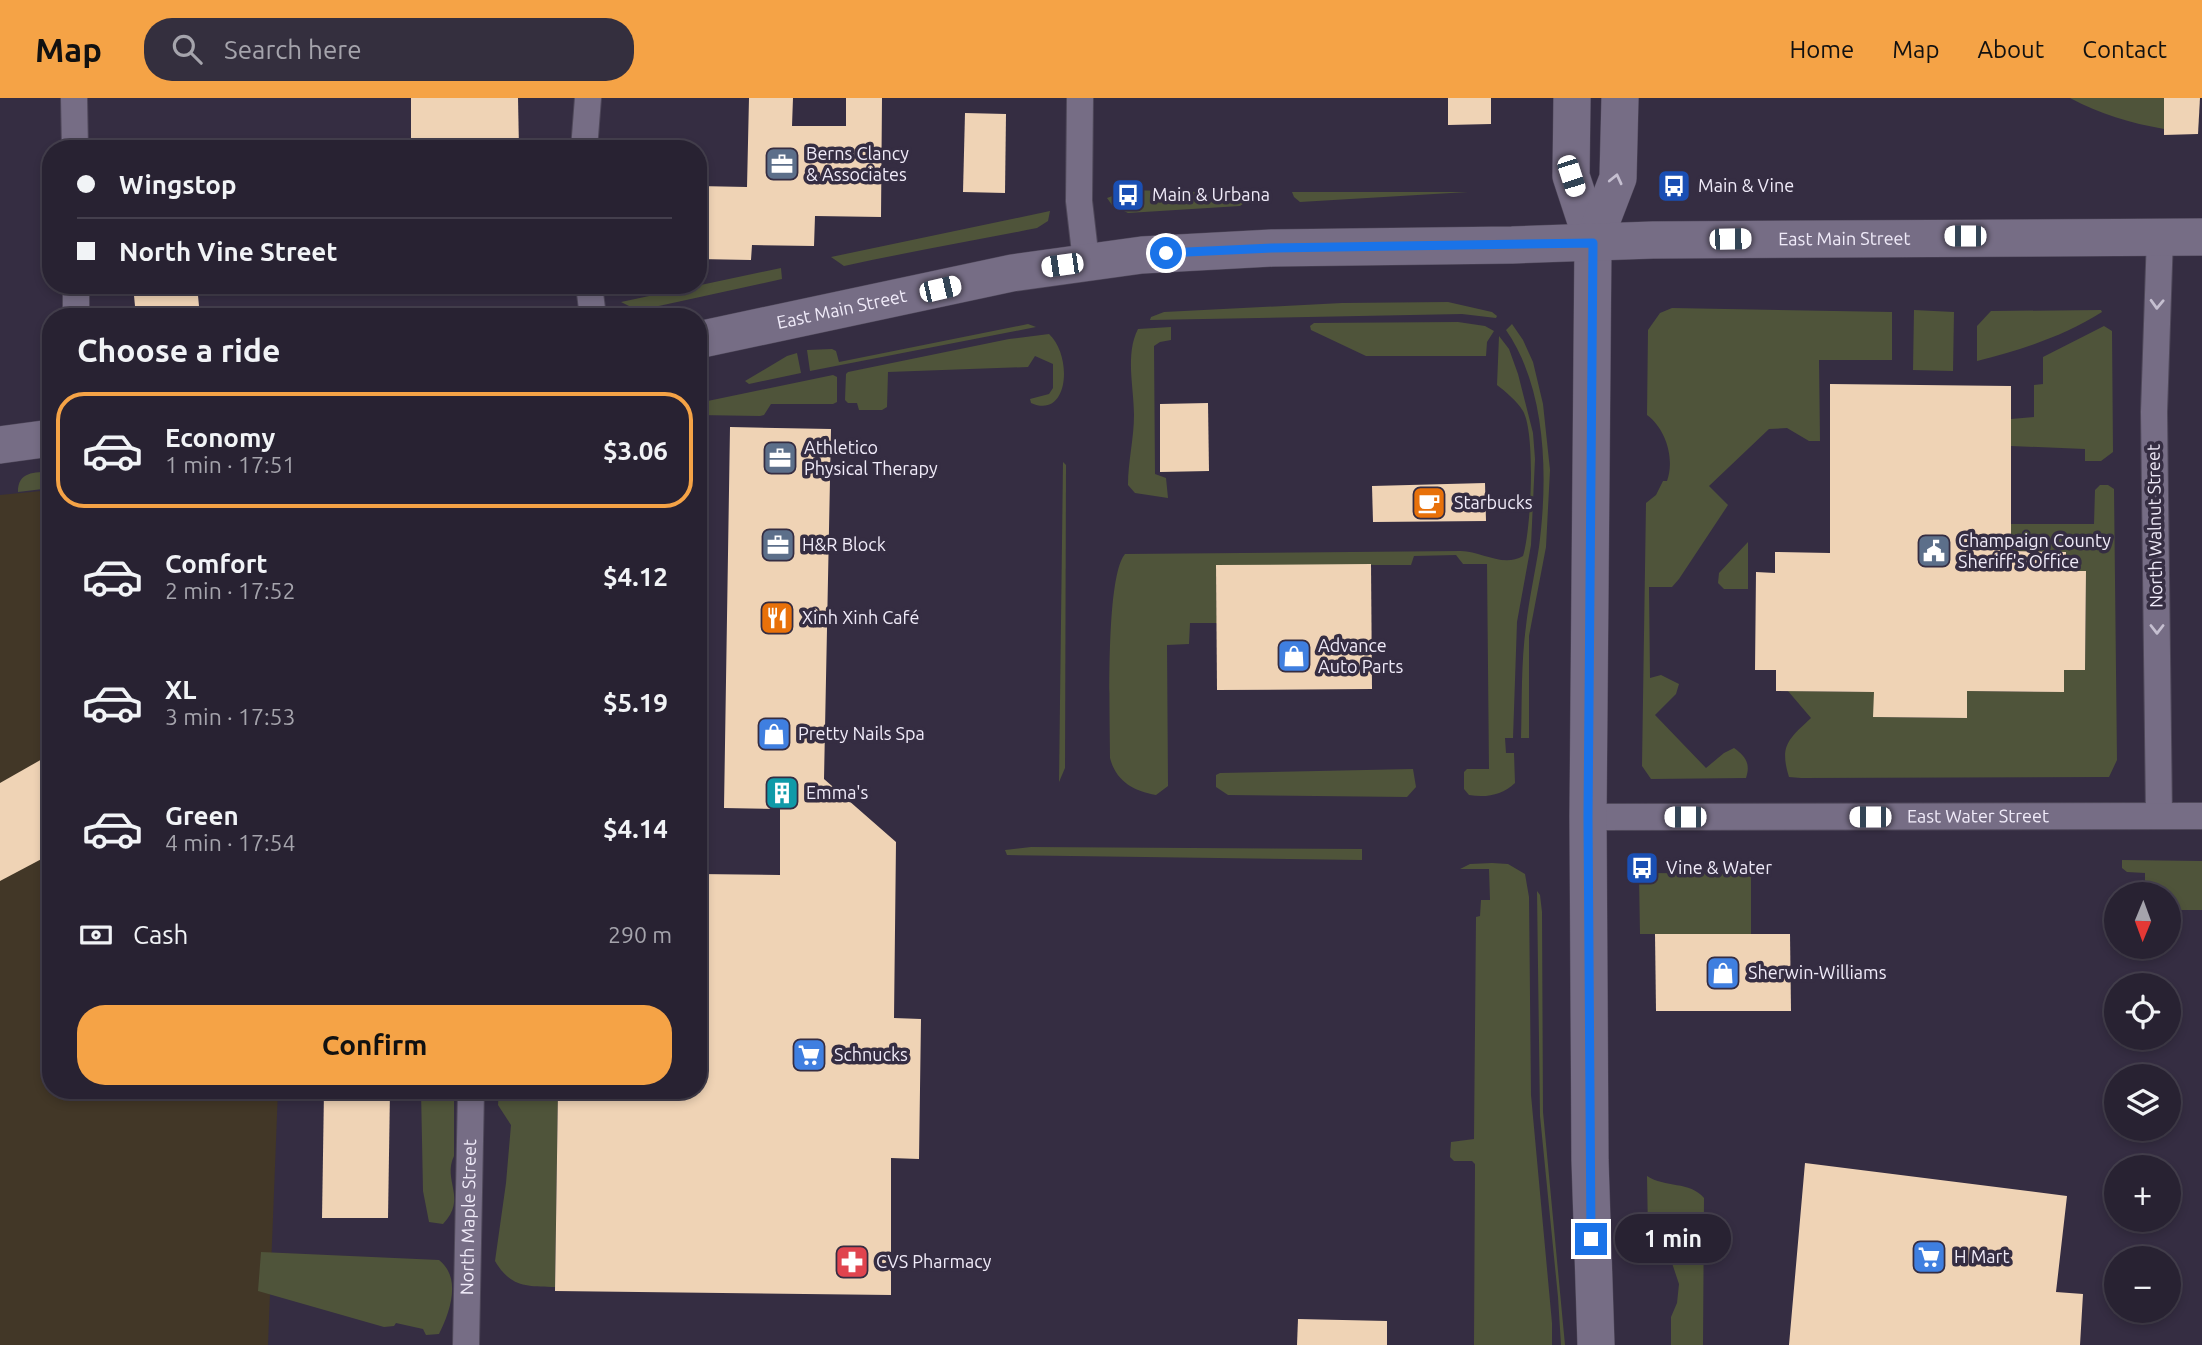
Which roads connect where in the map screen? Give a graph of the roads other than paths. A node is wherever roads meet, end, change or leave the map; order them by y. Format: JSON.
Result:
{"nodes":[{"id":1,"x":74,"y":98,"type":"edge"},
{"id":2,"x":588,"y":98,"type":"edge"},
{"id":3,"x":1080,"y":98,"type":"edge"},
{"id":4,"x":1572,"y":98,"type":"edge"},
{"id":5,"x":1620,"y":98,"type":"edge"},
{"id":6,"x":75,"y":140,"type":"edge"},
{"id":7,"x":585,"y":140,"type":"edge"},
{"id":8,"x":2160,"y":236,"type":"junction"},
{"id":9,"x":2202,"y":237,"type":"edge"},
{"id":10,"x":1593,"y":243,"type":"junction"},
{"id":11,"x":1086,"y":261,"type":"junction"},
{"id":12,"x":707,"y":338,"type":"edge"},
{"id":13,"x":42,"y":439,"type":"edge"},
{"id":14,"x":0,"y":445,"type":"edge"},
{"id":15,"x":2159,"y":816,"type":"junction"},
{"id":16,"x":2202,"y":816,"type":"edge"},
{"id":17,"x":1588,"y":817,"type":"junction"},
{"id":18,"x":471,"y":1099,"type":"edge"},
{"id":19,"x":467,"y":1345,"type":"edge"},
{"id":20,"x":1596,"y":1345,"type":"edge"}],
"edges":[{"from":1,"to":6,"type":"street"},
{"from":2,"to":7,"type":"street"},
{"from":3,"to":11,"type":"street"},
{"from":4,"to":10,"type":"main road"},
{"from":10,"to":5,"type":"main road","one_way":true},
{"from":8,"to":9,"type":"main road","name":"East Main Street"},
{"from":8,"to":10,"type":"main road","name":"East Main Street"},
{"from":8,"to":15,"type":"street","name":"North Walnut Street","one_way":true},
{"from":10,"to":11,"type":"main road","name":"East Main Street"},
{"from":10,"to":17,"type":"main road"},
{"from":11,"to":12,"type":"main road","name":"East Main Street"},
{"from":13,"to":14,"type":"main road"},
{"from":15,"to":16,"type":"street","name":"East Water Street"},
{"from":15,"to":17,"type":"street","name":"East Water Street"},
{"from":17,"to":20,"type":"main road"},
{"from":18,"to":19,"type":"street","name":"North Maple Street"}]}
